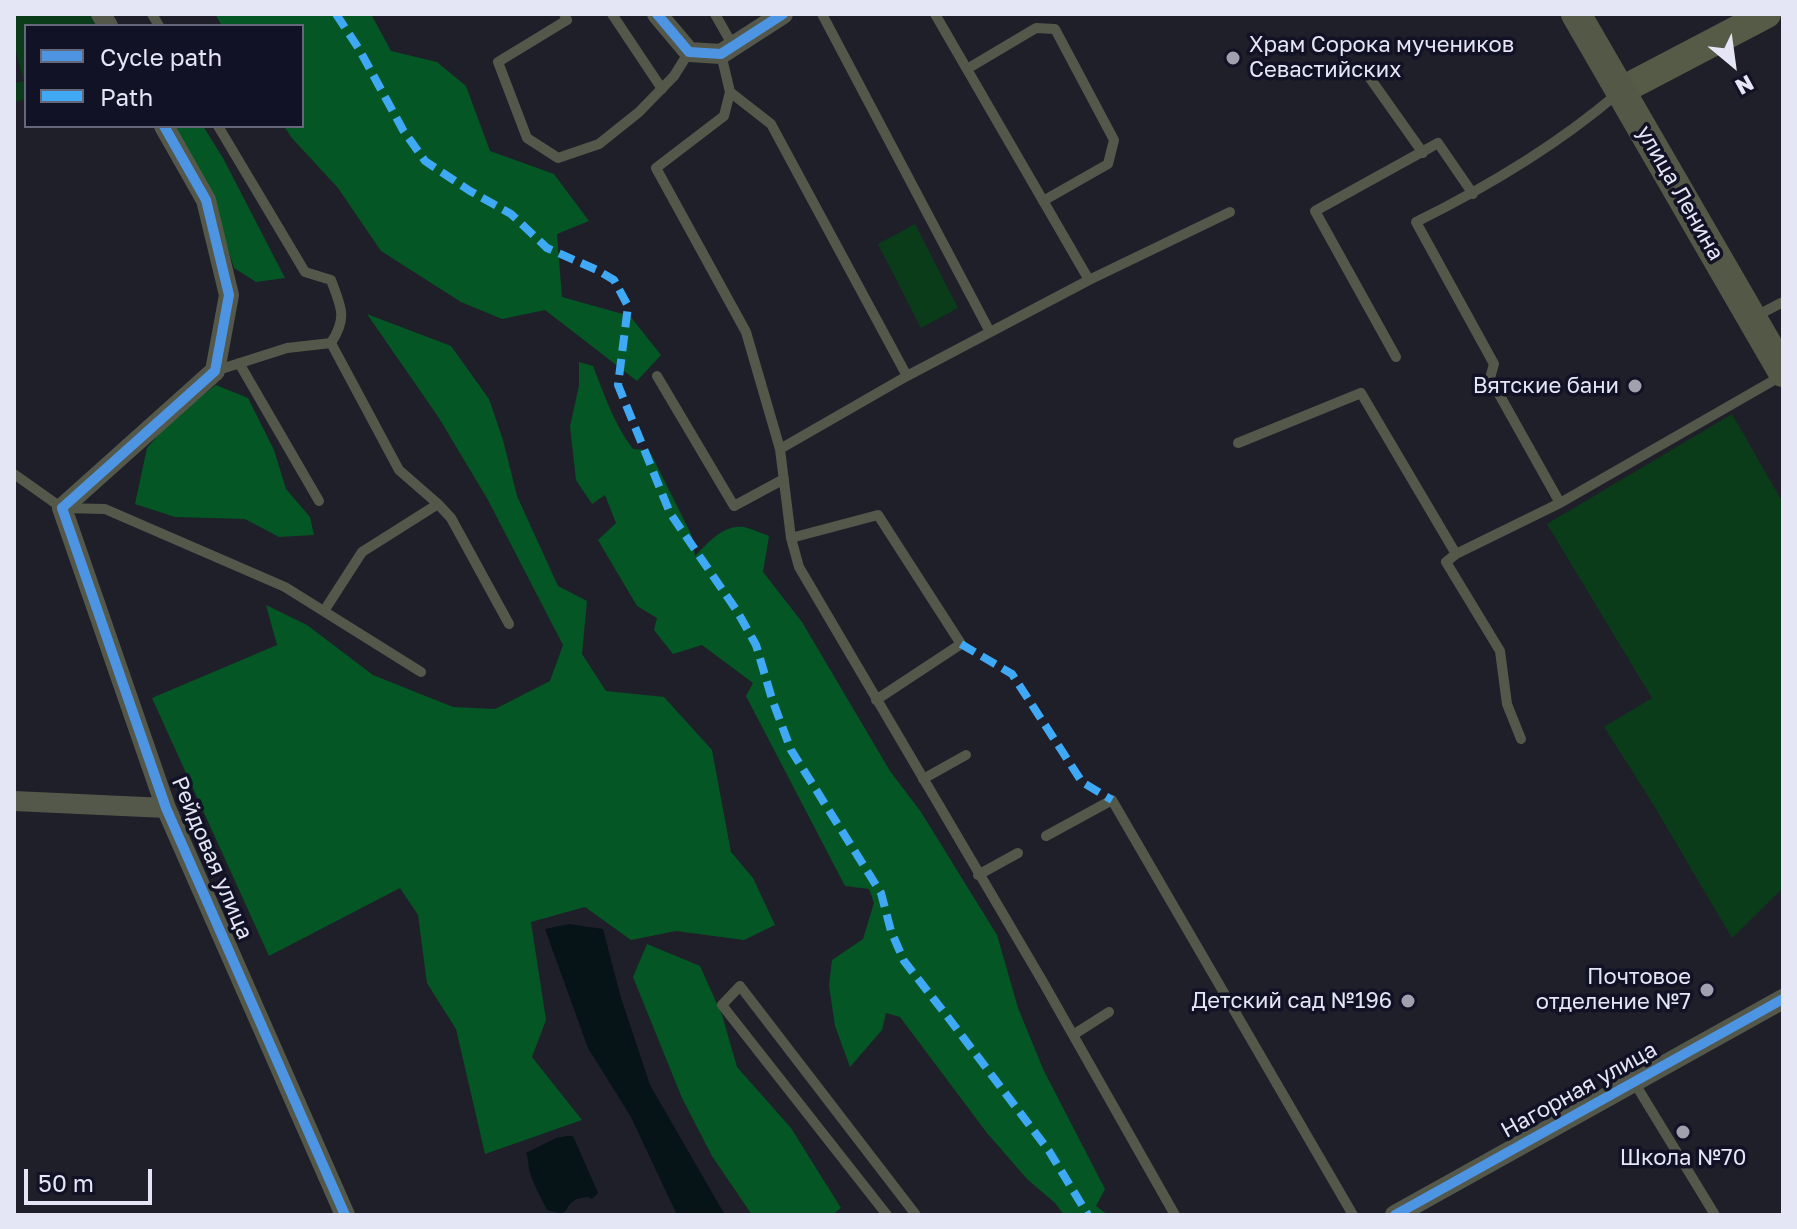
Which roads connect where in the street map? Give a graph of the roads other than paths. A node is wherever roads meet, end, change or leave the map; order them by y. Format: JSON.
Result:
{"nodes":[{"id":1,"x":612,"y":14,"type":"edge"},
{"id":2,"x":657,"y":14,"type":"edge"},
{"id":3,"x":715,"y":14,"type":"edge"},
{"id":4,"x":783,"y":14,"type":"edge"},
{"id":5,"x":822,"y":14,"type":"edge"},
{"id":6,"x":935,"y":14,"type":"edge"},
{"id":7,"x":1576,"y":14,"type":"edge"},
{"id":8,"x":1767,"y":14,"type":"edge"},
{"id":9,"x":567,"y":16,"type":"edge"},
{"id":10,"x":727,"y":50,"type":"junction"},
{"id":11,"x":689,"y":52,"type":"junction"},
{"id":12,"x":967,"y":69,"type":"junction"},
{"id":13,"x":1367,"y":74,"type":"dead end"},
{"id":14,"x":662,"y":89,"type":"junction"},
{"id":15,"x":1622,"y":90,"type":"junction"},
{"id":16,"x":730,"y":92,"type":"junction"},
{"id":17,"x":165,"y":128,"type":"edge"},
{"id":18,"x":219,"y":128,"type":"edge"},
{"id":19,"x":1423,"y":153,"type":"junction"},
{"id":20,"x":1473,"y":194,"type":"junction"},
{"id":21,"x":1043,"y":201,"type":"junction"},
{"id":22,"x":1230,"y":212,"type":"dead end"},
{"id":23,"x":1089,"y":280,"type":"junction"},
{"id":24,"x":1783,"y":302,"type":"edge"},
{"id":25,"x":1752,"y":318,"type":"junction"},
{"id":26,"x":990,"y":332,"type":"junction"},
{"id":27,"x":331,"y":343,"type":"junction"},
{"id":28,"x":1396,"y":357,"type":"dead end"},
{"id":29,"x":239,"y":363,"type":"junction"},
{"id":30,"x":215,"y":371,"type":"junction"},
{"id":31,"x":1783,"y":374,"type":"edge"},
{"id":32,"x":657,"y":376,"type":"dead end"},
{"id":33,"x":907,"y":376,"type":"junction"},
{"id":34,"x":1238,"y":443,"type":"dead end"},
{"id":35,"x":780,"y":449,"type":"junction"},
{"id":36,"x":14,"y":474,"type":"edge"},
{"id":37,"x":784,"y":479,"type":"junction"},
{"id":38,"x":319,"y":501,"type":"dead end"},
{"id":39,"x":1560,"y":503,"type":"junction"},
{"id":40,"x":438,"y":504,"type":"junction"},
{"id":41,"x":62,"y":508,"type":"junction"},
{"id":42,"x":791,"y":538,"type":"junction"},
{"id":43,"x":1456,"y":554,"type":"junction"},
{"id":44,"x":324,"y":611,"type":"junction"},
{"id":45,"x":509,"y":624,"type":"dead end"},
{"id":46,"x":421,"y":672,"type":"dead end"},
{"id":47,"x":876,"y":700,"type":"junction"},
{"id":48,"x":1521,"y":739,"type":"dead end"},
{"id":49,"x":966,"y":755,"type":"dead end"},
{"id":50,"x":923,"y":779,"type":"junction"},
{"id":51,"x":14,"y":801,"type":"edge"},
{"id":52,"x":166,"y":808,"type":"junction"},
{"id":53,"x":1046,"y":836,"type":"dead end"},
{"id":54,"x":1018,"y":853,"type":"dead end"},
{"id":55,"x":978,"y":875,"type":"junction"},
{"id":56,"x":1783,"y":999,"type":"edge"},
{"id":57,"x":1109,"y":1012,"type":"dead end"},
{"id":58,"x":1073,"y":1035,"type":"junction"},
{"id":59,"x":1634,"y":1082,"type":"junction"},
{"id":60,"x":345,"y":1215,"type":"edge"},
{"id":61,"x":887,"y":1215,"type":"edge"},
{"id":62,"x":916,"y":1215,"type":"edge"},
{"id":63,"x":1175,"y":1215,"type":"edge"},
{"id":64,"x":1353,"y":1215,"type":"edge"},
{"id":65,"x":1395,"y":1215,"type":"edge"},
{"id":66,"x":1715,"y":1215,"type":"edge"}],
"edges":[{"from":1,"to":14,"type":"lane"},
{"from":2,"to":11,"type":"street"},
{"from":3,"to":10,"type":"lane"},
{"from":4,"to":10,"type":"street"},
{"from":5,"to":26,"type":"lane"},
{"from":6,"to":12,"type":"lane"},
{"from":7,"to":15,"type":"main road","name":"улица Ленина"},
{"from":8,"to":15,"type":"main road"},
{"from":9,"to":14,"type":"lane"},
{"from":10,"to":11,"type":"street"},
{"from":10,"to":16,"type":"lane"},
{"from":11,"to":14,"type":"lane"},
{"from":12,"to":21,"type":"lane"},
{"from":12,"to":21,"type":"lane"},
{"from":13,"to":19,"type":"lane"},
{"from":15,"to":20,"type":"lane"},
{"from":15,"to":25,"type":"main road","name":"улица Ленина"},
{"from":16,"to":33,"type":"lane"},
{"from":16,"to":35,"type":"lane"},
{"from":17,"to":30,"type":"street"},
{"from":18,"to":27,"type":"lane"},
{"from":19,"to":20,"type":"lane"},
{"from":19,"to":28,"type":"lane"},
{"from":20,"to":39,"type":"lane"},
{"from":21,"to":23,"type":"lane"},
{"from":22,"to":23,"type":"lane"},
{"from":23,"to":26,"type":"lane"},
{"from":24,"to":25,"type":"lane"},
{"from":25,"to":31,"type":"main road","name":"улица Ленина"},
{"from":26,"to":33,"type":"lane"},
{"from":27,"to":29,"type":"lane"},
{"from":27,"to":40,"type":"lane"},
{"from":29,"to":30,"type":"lane"},
{"from":29,"to":38,"type":"lane"},
{"from":30,"to":41,"type":"street"},
{"from":31,"to":39,"type":"lane"},
{"from":32,"to":37,"type":"lane"},
{"from":33,"to":35,"type":"lane"},
{"from":34,"to":43,"type":"lane"},
{"from":35,"to":37,"type":"lane"},
{"from":36,"to":41,"type":"lane"},
{"from":37,"to":42,"type":"lane"},
{"from":39,"to":43,"type":"lane"},
{"from":40,"to":44,"type":"lane"},
{"from":40,"to":45,"type":"lane"},
{"from":41,"to":44,"type":"lane"},
{"from":41,"to":52,"type":"street","name":"Рейдовая улица"},
{"from":42,"to":47,"type":"lane"},
{"from":42,"to":47,"type":"lane"},
{"from":43,"to":48,"type":"lane"},
{"from":44,"to":46,"type":"lane"},
{"from":47,"to":50,"type":"lane"},
{"from":49,"to":50,"type":"lane"},
{"from":50,"to":55,"type":"lane"},
{"from":51,"to":52,"type":"street"},
{"from":52,"to":60,"type":"street","name":"Рейдовая улица"},
{"from":53,"to":64,"type":"lane"},
{"from":54,"to":55,"type":"lane"},
{"from":55,"to":58,"type":"lane"},
{"from":56,"to":59,"type":"street","name":"Нагорная улица"},
{"from":57,"to":58,"type":"lane"},
{"from":58,"to":63,"type":"lane"},
{"from":59,"to":65,"type":"street","name":"Нагорная улица"},
{"from":59,"to":66,"type":"lane"},
{"from":61,"to":62,"type":"lane"}]}
